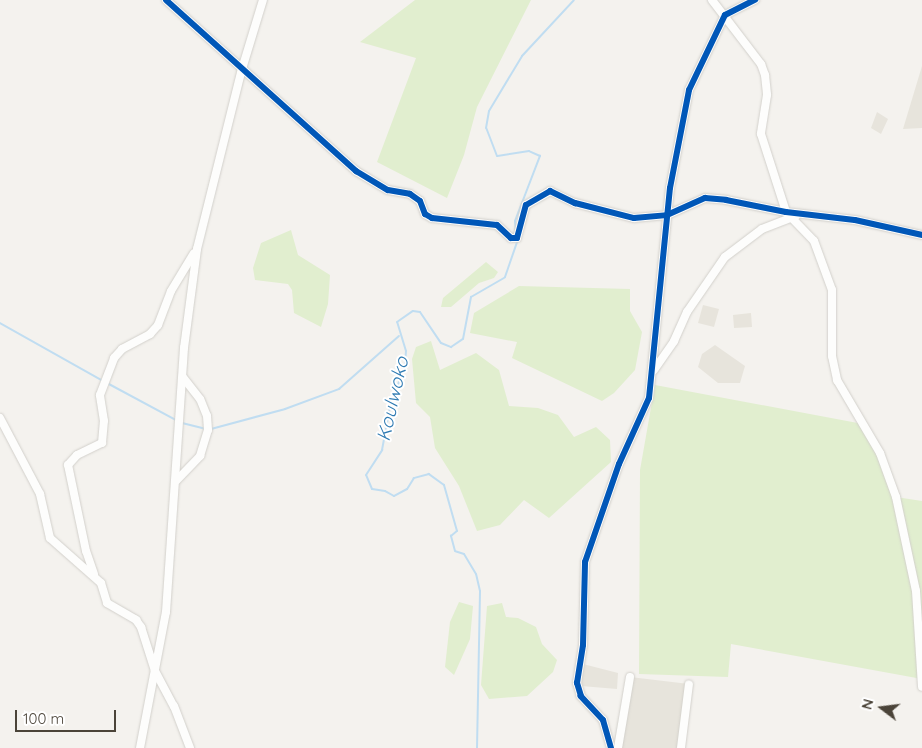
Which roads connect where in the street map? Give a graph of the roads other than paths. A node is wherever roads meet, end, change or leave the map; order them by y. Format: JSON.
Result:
{"nodes":[{"id":1,"x":166,"y":0,"type":"edge"},
{"id":2,"x":263,"y":0,"type":"edge"},
{"id":3,"x":712,"y":0,"type":"edge"},
{"id":4,"x":755,"y":0,"type":"edge"},
{"id":5,"x":725,"y":15,"type":"junction"},
{"id":6,"x":242,"y":69,"type":"junction"},
{"id":7,"x":667,"y":215,"type":"junction"},
{"id":8,"x":789,"y":215,"type":"junction"},
{"id":9,"x":922,"y":235,"type":"edge"},
{"id":10,"x":197,"y":249,"type":"junction"},
{"id":11,"x":654,"y":371,"type":"junction"},
{"id":12,"x":183,"y":377,"type":"junction"},
{"id":13,"x":0,"y":418,"type":"edge"},
{"id":14,"x":176,"y":481,"type":"junction"},
{"id":15,"x":96,"y":578,"type":"junction"},
{"id":16,"x":155,"y":671,"type":"junction"},
{"id":17,"x":630,"y":677,"type":"dead end"},
{"id":18,"x":690,"y":684,"type":"dead end"},
{"id":19,"x":922,"y":687,"type":"edge"},
{"id":20,"x":140,"y":748,"type":"edge"},
{"id":21,"x":190,"y":748,"type":"edge"},
{"id":22,"x":611,"y":748,"type":"edge"},
{"id":23,"x":618,"y":748,"type":"edge"},
{"id":24,"x":681,"y":748,"type":"edge"}],
"edges":[{"from":1,"to":6,"type":"street"},
{"from":2,"to":6,"type":"street"},
{"from":3,"to":5,"type":"street"},
{"from":4,"to":5,"type":"street"},
{"from":5,"to":7,"type":"street"},
{"from":5,"to":8,"type":"street"},
{"from":6,"to":7,"type":"street"},
{"from":6,"to":10,"type":"street"},
{"from":7,"to":8,"type":"street"},
{"from":7,"to":11,"type":"street"},
{"from":8,"to":9,"type":"street"},
{"from":8,"to":11,"type":"street"},
{"from":8,"to":19,"type":"street"},
{"from":10,"to":12,"type":"street"},
{"from":10,"to":15,"type":"street"},
{"from":11,"to":22,"type":"street"},
{"from":12,"to":14,"type":"street"},
{"from":12,"to":14,"type":"street"},
{"from":13,"to":15,"type":"street"},
{"from":14,"to":16,"type":"street"},
{"from":15,"to":16,"type":"street"},
{"from":16,"to":20,"type":"street"},
{"from":16,"to":21,"type":"street"},
{"from":17,"to":23,"type":"street"},
{"from":18,"to":24,"type":"street"}]}
